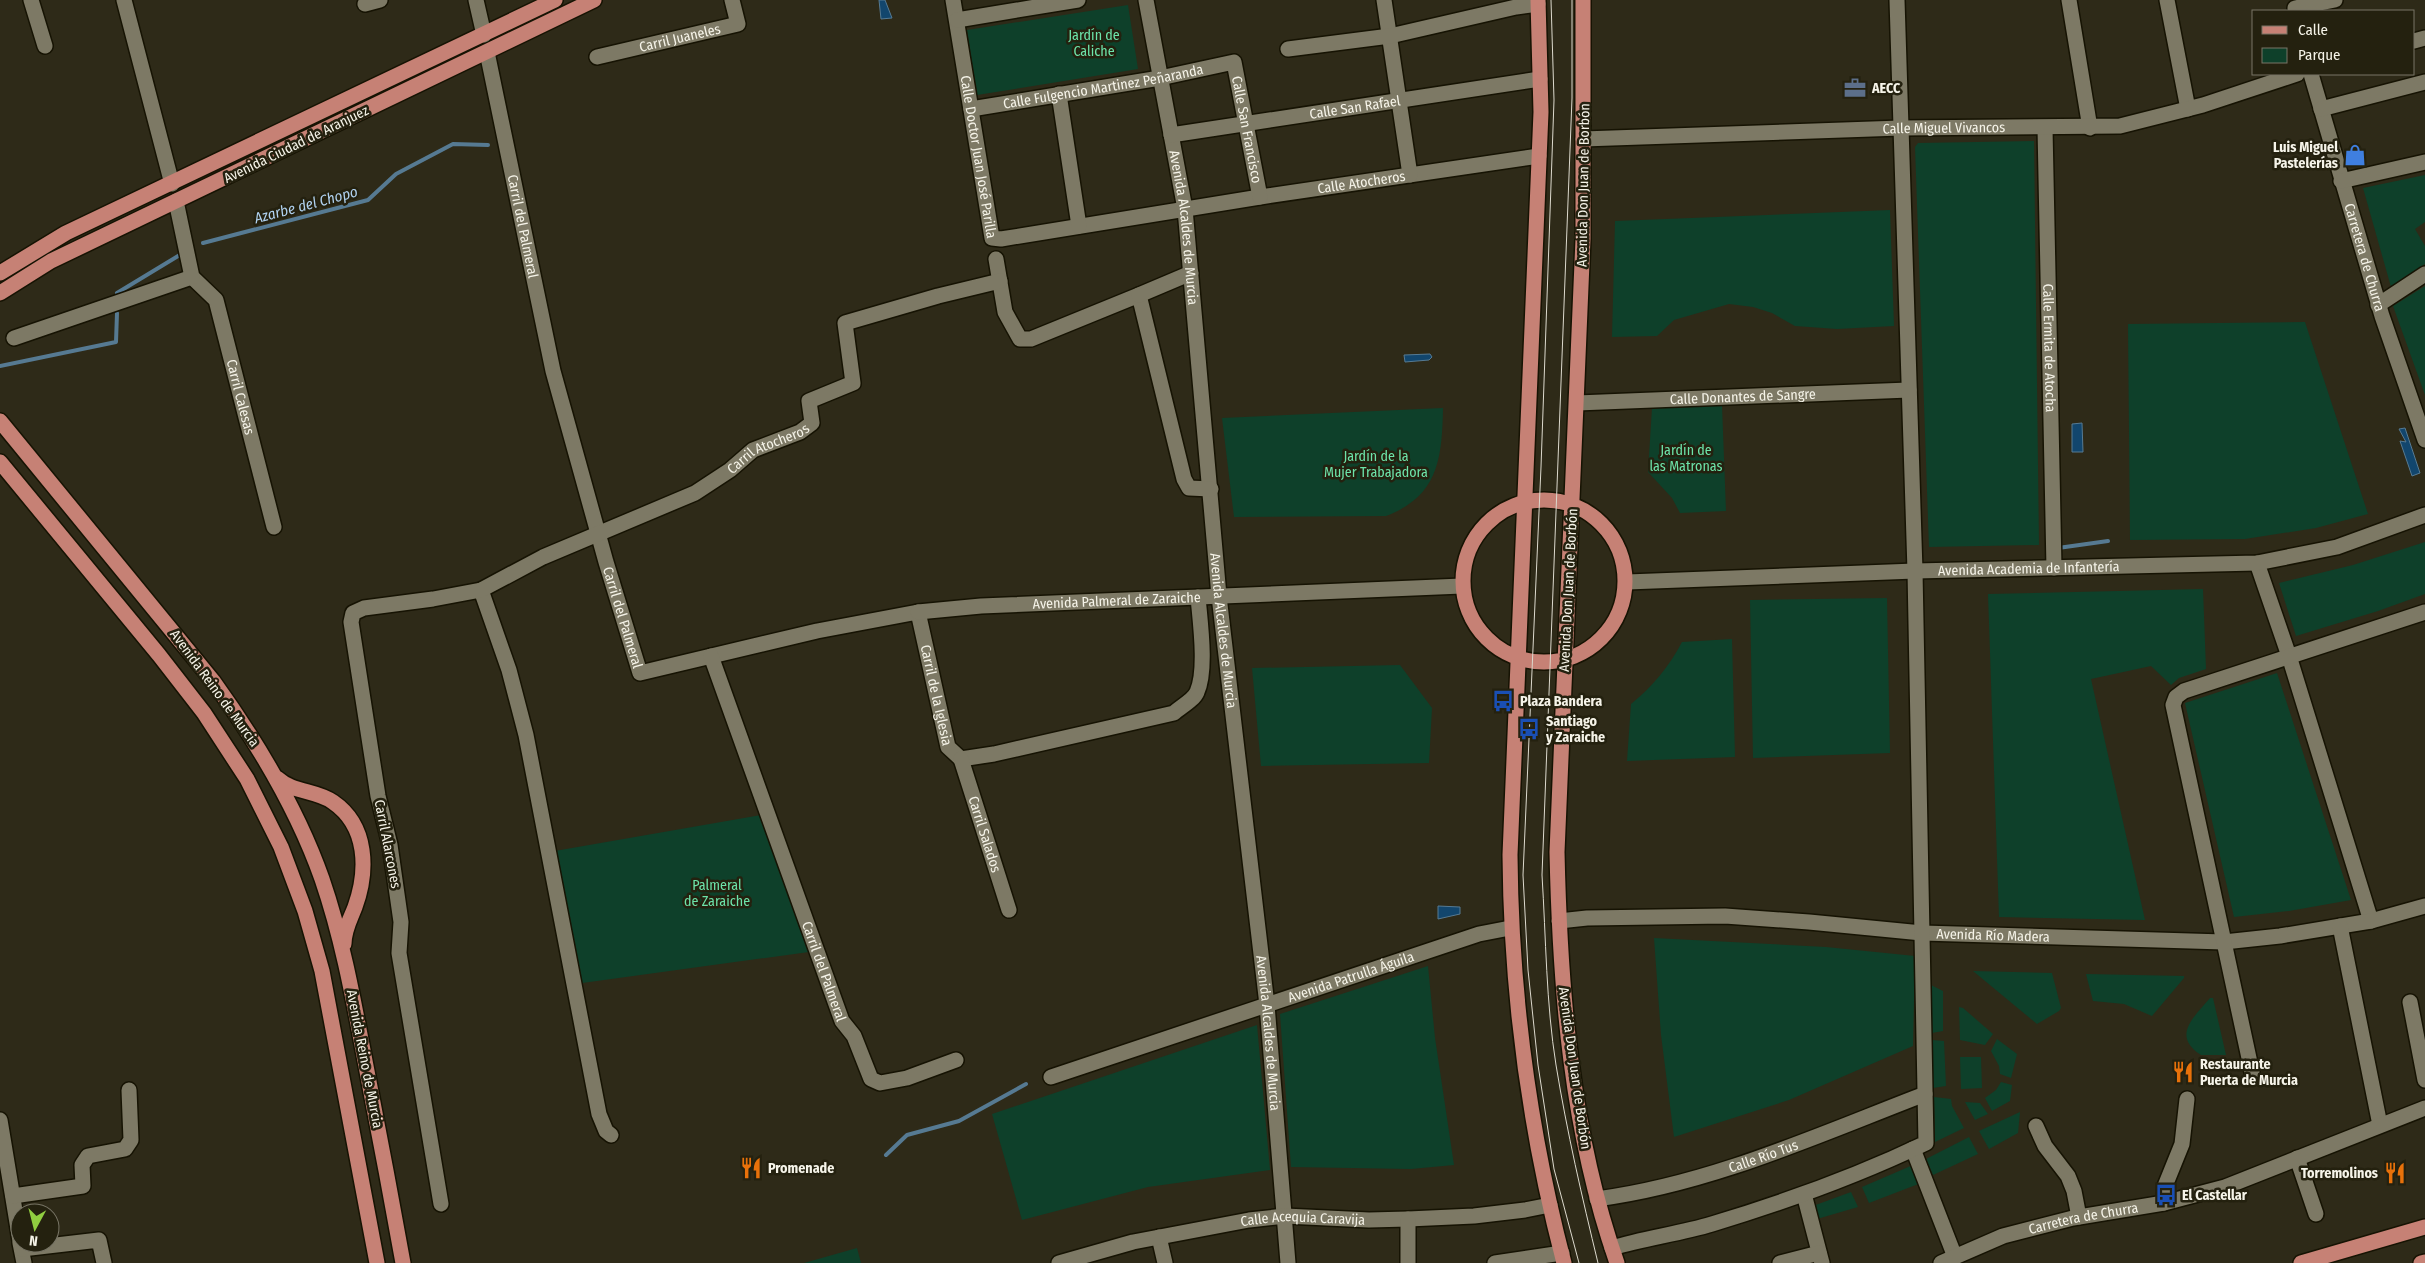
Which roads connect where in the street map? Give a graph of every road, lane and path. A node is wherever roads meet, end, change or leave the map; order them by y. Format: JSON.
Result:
{"nodes":[{"id":1,"x":31,"y":0,"type":"edge"},
{"id":2,"x":124,"y":0,"type":"edge"},
{"id":3,"x":476,"y":0,"type":"edge"},
{"id":4,"x":555,"y":0,"type":"edge"},
{"id":5,"x":594,"y":0,"type":"edge"},
{"id":6,"x":732,"y":0,"type":"edge"},
{"id":7,"x":953,"y":0,"type":"edge"},
{"id":8,"x":1078,"y":0,"type":"edge"},
{"id":9,"x":1146,"y":0,"type":"edge"},
{"id":10,"x":1384,"y":0,"type":"edge"},
{"id":11,"x":1583,"y":0,"type":"edge"},
{"id":12,"x":1897,"y":0,"type":"edge"},
{"id":13,"x":2068,"y":0,"type":"edge"},
{"id":14,"x":2167,"y":0,"type":"edge"},
{"id":15,"x":2334,"y":0,"type":"edge"},
{"id":16,"x":1538,"y":2,"type":"edge"},
{"id":17,"x":1046,"y":3,"type":"edge"},
{"id":18,"x":2295,"y":6,"type":"edge"},
{"id":19,"x":957,"y":20,"type":"junction"},
{"id":20,"x":484,"y":34,"type":"junction"},
{"id":21,"x":1390,"y":36,"type":"junction"},
{"id":22,"x":45,"y":46,"type":"dead end"},
{"id":23,"x":1288,"y":49,"type":"dead end"},
{"id":24,"x":487,"y":52,"type":"junction"},
{"id":25,"x":597,"y":57,"type":"dead end"},
{"id":26,"x":1234,"y":62,"type":"joint"},
{"id":27,"x":2294,"y":75,"type":"edge"},
{"id":28,"x":2311,"y":75,"type":"edge"},
{"id":29,"x":1160,"y":78,"type":"junction"},
{"id":30,"x":1540,"y":79,"type":"junction"},
{"id":31,"x":2425,"y":82,"type":"edge"},
{"id":32,"x":1059,"y":94,"type":"junction"},
{"id":33,"x":1400,"y":101,"type":"junction"},
{"id":34,"x":970,"y":109,"type":"junction"},
{"id":35,"x":2188,"y":109,"type":"junction"},
{"id":36,"x":2321,"y":109,"type":"junction"},
{"id":37,"x":1247,"y":123,"type":"junction"},
{"id":38,"x":1901,"y":128,"type":"junction"},
{"id":39,"x":2045,"y":128,"type":"junction"},
{"id":40,"x":2090,"y":128,"type":"junction"},
{"id":41,"x":1171,"y":135,"type":"junction"},
{"id":42,"x":1584,"y":139,"type":"junction"},
{"id":43,"x":1539,"y":156,"type":"junction"},
{"id":44,"x":2425,"y":162,"type":"edge"},
{"id":45,"x":1410,"y":175,"type":"junction"},
{"id":46,"x":2341,"y":181,"type":"junction"},
{"id":47,"x":172,"y":184,"type":"junction"},
{"id":48,"x":1260,"y":197,"type":"junction"},
{"id":49,"x":176,"y":201,"type":"junction"},
{"id":50,"x":1185,"y":209,"type":"junction"},
{"id":51,"x":1079,"y":226,"type":"junction"},
{"id":52,"x":996,"y":259,"type":"dead end"},
{"id":53,"x":0,"y":273,"type":"edge"},
{"id":54,"x":1191,"y":273,"type":"junction"},
{"id":55,"x":2425,"y":274,"type":"edge"},
{"id":56,"x":192,"y":277,"type":"junction"},
{"id":57,"x":1000,"y":281,"type":"junction"},
{"id":58,"x":0,"y":293,"type":"edge"},
{"id":59,"x":1139,"y":296,"type":"junction"},
{"id":60,"x":2378,"y":305,"type":"junction"},
{"id":61,"x":14,"y":338,"type":"dead end"},
{"id":62,"x":1909,"y":390,"type":"junction"},
{"id":63,"x":1576,"y":402,"type":"junction"},
{"id":64,"x":0,"y":421,"type":"edge"},
{"id":65,"x":2425,"y":440,"type":"edge"},
{"id":66,"x":0,"y":462,"type":"edge"},
{"id":67,"x":1211,"y":489,"type":"junction"},
{"id":68,"x":1523,"y":502,"type":"junction"},
{"id":69,"x":1572,"y":504,"type":"junction"},
{"id":70,"x":2425,"y":515,"type":"edge"},
{"id":71,"x":274,"y":526,"type":"dead end"},
{"id":72,"x":598,"y":536,"type":"junction"},
{"id":73,"x":2257,"y":563,"type":"junction"},
{"id":74,"x":2054,"y":568,"type":"junction"},
{"id":75,"x":1915,"y":571,"type":"junction"},
{"id":76,"x":1627,"y":582,"type":"junction"},
{"id":77,"x":1462,"y":586,"type":"junction"},
{"id":78,"x":481,"y":590,"type":"junction"},
{"id":79,"x":1219,"y":596,"type":"junction"},
{"id":80,"x":1198,"y":597,"type":"junction"},
{"id":81,"x":918,"y":612,"type":"junction"},
{"id":82,"x":2425,"y":612,"type":"edge"},
{"id":83,"x":711,"y":656,"type":"junction"},
{"id":84,"x":2289,"y":656,"type":"junction"},
{"id":85,"x":1518,"y":658,"type":"junction"},
{"id":86,"x":1565,"y":660,"type":"junction"},
{"id":87,"x":961,"y":759,"type":"junction"},
{"id":88,"x":274,"y":775,"type":"junction"},
{"id":89,"x":309,"y":793,"type":"junction"},
{"id":90,"x":283,"y":794,"type":"junction"},
{"id":91,"x":272,"y":828,"type":"junction"},
{"id":92,"x":2425,"y":906,"type":"edge"},
{"id":93,"x":1010,"y":910,"type":"dead end"},
{"id":94,"x":1559,"y":921,"type":"junction"},
{"id":95,"x":2371,"y":921,"type":"junction"},
{"id":96,"x":2340,"y":926,"type":"junction"},
{"id":97,"x":1510,"y":928,"type":"junction"},
{"id":98,"x":1922,"y":933,"type":"junction"},
{"id":99,"x":2224,"y":942,"type":"junction"},
{"id":100,"x":344,"y":953,"type":"junction"},
{"id":101,"x":2410,"y":1002,"type":"dead end"},
{"id":102,"x":1267,"y":1005,"type":"junction"},
{"id":103,"x":956,"y":1060,"type":"dead end"},
{"id":104,"x":2252,"y":1072,"type":"dead end"},
{"id":105,"x":1051,"y":1077,"type":"dead end"},
{"id":106,"x":2425,"y":1080,"type":"edge"},
{"id":107,"x":130,"y":1090,"type":"dead end"},
{"id":108,"x":1925,"y":1094,"type":"junction"},
{"id":109,"x":2187,"y":1099,"type":"dead end"},
{"id":110,"x":2425,"y":1108,"type":"edge"},
{"id":111,"x":0,"y":1120,"type":"edge"},
{"id":112,"x":2380,"y":1125,"type":"junction"},
{"id":113,"x":2036,"y":1126,"type":"dead end"},
{"id":114,"x":611,"y":1135,"type":"dead end"},
{"id":115,"x":1913,"y":1149,"type":"junction"},
{"id":116,"x":2297,"y":1158,"type":"junction"},
{"id":117,"x":1804,"y":1194,"type":"junction"},
{"id":118,"x":13,"y":1196,"type":"junction"},
{"id":119,"x":1596,"y":1199,"type":"junction"},
{"id":120,"x":14,"y":1203,"type":"edge"},
{"id":121,"x":2164,"y":1203,"type":"junction"},
{"id":122,"x":441,"y":1204,"type":"dead end"},
{"id":123,"x":1550,"y":1205,"type":"junction"},
{"id":124,"x":2316,"y":1214,"type":"dead end"},
{"id":125,"x":1285,"y":1216,"type":"junction"},
{"id":126,"x":2079,"y":1217,"type":"junction"},
{"id":127,"x":1408,"y":1219,"type":"junction"},
{"id":128,"x":2425,"y":1227,"type":"edge"},
{"id":129,"x":1159,"y":1237,"type":"junction"},
{"id":130,"x":60,"y":1244,"type":"edge"},
{"id":131,"x":1612,"y":1248,"type":"junction"},
{"id":132,"x":1955,"y":1257,"type":"junction"},
{"id":133,"x":1563,"y":1258,"type":"edge"},
{"id":134,"x":1821,"y":1258,"type":"edge"},
{"id":135,"x":2425,"y":1262,"type":"edge"},
{"id":136,"x":104,"y":1263,"type":"edge"},
{"id":137,"x":377,"y":1263,"type":"edge"},
{"id":138,"x":403,"y":1263,"type":"edge"},
{"id":139,"x":1059,"y":1263,"type":"edge"},
{"id":140,"x":1164,"y":1263,"type":"edge"},
{"id":141,"x":1288,"y":1263,"type":"edge"},
{"id":142,"x":1408,"y":1263,"type":"edge"},
{"id":143,"x":1495,"y":1263,"type":"edge"},
{"id":144,"x":1617,"y":1263,"type":"edge"},
{"id":145,"x":1780,"y":1263,"type":"edge"},
{"id":146,"x":1941,"y":1263,"type":"edge"},
{"id":147,"x":2301,"y":1263,"type":"edge"},
{"id":148,"x":2421,"y":1263,"type":"edge"}],
"edges":[{"from":1,"to":22,"type":"street"},
{"from":2,"to":47,"type":"street"},
{"from":3,"to":20,"type":"street"},
{"from":4,"to":20,"type":"main road","name":"Avenida Ciudad de Aranjuez"},
{"from":5,"to":24,"type":"main road","name":"Avenida Ciudad de Aranjuez"},
{"from":6,"to":25,"type":"street","name":"Carril Juaneles"},
{"from":7,"to":19,"type":"street","name":"Calle Doctor Juan José Parilla"},
{"from":8,"to":17,"type":"street"},
{"from":9,"to":29,"type":"street","name":"Avenida Alcaldes de Murcia"},
{"from":10,"to":21,"type":"street"},
{"from":11,"to":42,"type":"main road","name":"Avenida Don Juan de Borbón"},
{"from":12,"to":38,"type":"street"},
{"from":13,"to":40,"type":"street"},
{"from":14,"to":35,"type":"street"},
{"from":15,"to":18,"type":"street"},
{"from":16,"to":21,"type":"street"},
{"from":16,"to":30,"type":"main road"},
{"from":17,"to":19,"type":"street"},
{"from":19,"to":34,"type":"street","name":"Calle Doctor Juan José Parilla"},
{"from":20,"to":47,"type":"main road","name":"Avenida Ciudad de Aranjuez"},
{"from":21,"to":23,"type":"street"},
{"from":21,"to":33,"type":"street"},
{"from":24,"to":49,"type":"main road","name":"Avenida Ciudad de Aranjuez"},
{"from":24,"to":72,"type":"street","name":"Carril del Palmeral"},
{"from":26,"to":29,"type":"street","name":"Calle Fulgencio Martinez Peñaranda"},
{"from":26,"to":37,"type":"street","name":"Calle San Francisco"},
{"from":27,"to":35,"type":"street","name":"Calle Miguel Vivancos"},
{"from":28,"to":36,"type":"street","name":"Carretera de Churra"},
{"from":29,"to":32,"type":"street","name":"Calle Fulgencio Martinez Peñaranda"},
{"from":29,"to":41,"type":"street","name":"Avenida Alcaldes de Murcia"},
{"from":30,"to":33,"type":"street","name":"Calle San Rafael"},
{"from":30,"to":43,"type":"main road"},
{"from":31,"to":36,"type":"street"},
{"from":32,"to":34,"type":"street","name":"Calle Fulgencio Martinez Peñaranda"},
{"from":32,"to":51,"type":"street"},
{"from":33,"to":37,"type":"street","name":"Calle San Rafael"},
{"from":33,"to":45,"type":"street"},
{"from":34,"to":51,"type":"street","name":"Calle Doctor Juan José Parilla"},
{"from":35,"to":40,"type":"street","name":"Calle Miguel Vivancos"},
{"from":36,"to":46,"type":"street","name":"Carretera de Churra"},
{"from":37,"to":41,"type":"street","name":"Calle San Rafael"},
{"from":37,"to":48,"type":"street","name":"Calle San Francisco"},
{"from":38,"to":39,"type":"street","name":"Calle Miguel Vivancos"},
{"from":38,"to":42,"type":"street","name":"Calle Miguel Vivancos"},
{"from":38,"to":62,"type":"street"},
{"from":39,"to":40,"type":"street","name":"Calle Miguel Vivancos"},
{"from":39,"to":74,"type":"street","name":"Calle Ermita de Atocha"},
{"from":41,"to":50,"type":"street","name":"Avenida Alcaldes de Murcia"},
{"from":42,"to":63,"type":"main road","name":"Avenida Don Juan de Borbón"},
{"from":43,"to":45,"type":"street","name":"Calle Atocheros"},
{"from":43,"to":68,"type":"main road"},
{"from":44,"to":46,"type":"street"},
{"from":45,"to":48,"type":"street","name":"Calle Atocheros"},
{"from":46,"to":60,"type":"street","name":"Carretera de Churra"},
{"from":47,"to":53,"type":"main road","name":"Avenida Ciudad de Aranjuez"},
{"from":48,"to":50,"type":"street","name":"Calle Atocheros"},
{"from":49,"to":56,"type":"street"},
{"from":49,"to":58,"type":"main road","name":"Avenida Ciudad de Aranjuez"},
{"from":50,"to":51,"type":"street","name":"Calle Doctor Juan José Parilla"},
{"from":50,"to":54,"type":"street","name":"Avenida Alcaldes de Murcia"},
{"from":52,"to":57,"type":"street"},
{"from":54,"to":59,"type":"street"},
{"from":54,"to":67,"type":"street","name":"Avenida Alcaldes de Murcia"},
{"from":55,"to":60,"type":"street"},
{"from":56,"to":61,"type":"street"},
{"from":56,"to":71,"type":"street","name":"Carril Calesas"},
{"from":57,"to":59,"type":"street"},
{"from":57,"to":72,"type":"street","name":"Carril Atocheros"},
{"from":59,"to":67,"type":"street"},
{"from":60,"to":65,"type":"street","name":"Carretera de Churra"},
{"from":62,"to":63,"type":"street","name":"Calle Donantes de Sangre"},
{"from":62,"to":75,"type":"street"},
{"from":63,"to":69,"type":"main road","name":"Avenida Don Juan de Borbón"},
{"from":64,"to":88,"type":"main road","name":"Avenida Reino de Murcia"},
{"from":66,"to":91,"type":"main road","name":"Avenida Reino de Murcia"},
{"from":67,"to":79,"type":"street","name":"Avenida Alcaldes de Murcia"},
{"from":68,"to":69,"type":"main road"},
{"from":68,"to":77,"type":"main road"},
{"from":68,"to":85,"type":"main road"},
{"from":69,"to":76,"type":"main road"},
{"from":69,"to":86,"type":"main road","name":"Avenida Don Juan de Borbón"},
{"from":70,"to":73,"type":"street","name":"Avenida Academia de Infantería"},
{"from":72,"to":78,"type":"street","name":"Carril Alarcones"},
{"from":72,"to":83,"type":"street","name":"Carril del Palmeral"},
{"from":73,"to":74,"type":"street","name":"Avenida Academia de Infantería"},
{"from":73,"to":84,"type":"street"},
{"from":74,"to":75,"type":"street","name":"Avenida Academia de Infantería"},
{"from":75,"to":76,"type":"street","name":"Avenida Academia de Infantería"},
{"from":75,"to":98,"type":"street"},
{"from":76,"to":86,"type":"main road"},
{"from":77,"to":79,"type":"street","name":"Avenida Palmeral de Zaraiche"},
{"from":77,"to":85,"type":"main road"},
{"from":78,"to":114,"type":"street"},
{"from":78,"to":122,"type":"street","name":"Carril Alarcones"},
{"from":79,"to":80,"type":"street","name":"Avenida Palmeral de Zaraiche"},
{"from":79,"to":102,"type":"street","name":"Avenida Alcaldes de Murcia"},
{"from":80,"to":81,"type":"street","name":"Avenida Palmeral de Zaraiche"},
{"from":80,"to":87,"type":"street","name":"Carril de la Iglesia"},
{"from":81,"to":83,"type":"street"},
{"from":81,"to":87,"type":"street","name":"Carril de la Iglesia"},
{"from":82,"to":84,"type":"street"},
{"from":83,"to":103,"type":"street","name":"Carril del Palmeral"},
{"from":84,"to":95,"type":"street"},
{"from":84,"to":99,"type":"street"},
{"from":85,"to":86,"type":"main road"},
{"from":85,"to":97,"type":"main road"},
{"from":86,"to":94,"type":"main road","name":"Avenida Don Juan de Borbón"},
{"from":87,"to":93,"type":"street","name":"Carril Salados"},
{"from":88,"to":89,"type":"main road"},
{"from":88,"to":90,"type":"main road","name":"Avenida Reino de Murcia"},
{"from":89,"to":90,"type":"main road"},
{"from":89,"to":100,"type":"main road"},
{"from":90,"to":91,"type":"main road"},
{"from":90,"to":100,"type":"main road","name":"Avenida Reino de Murcia"},
{"from":91,"to":137,"type":"main road","name":"Avenida Reino de Murcia"},
{"from":92,"to":95,"type":"street","name":"Avenida Río Madera"},
{"from":94,"to":98,"type":"street","name":"Avenida Río Madera"},
{"from":94,"to":119,"type":"main road","name":"Avenida Don Juan de Borbón"},
{"from":95,"to":96,"type":"street","name":"Avenida Río Madera"},
{"from":96,"to":99,"type":"street","name":"Avenida Río Madera"},
{"from":96,"to":112,"type":"street"},
{"from":97,"to":102,"type":"street","name":"Avenida Patrulla Águila"},
{"from":97,"to":123,"type":"main road"},
{"from":98,"to":99,"type":"street","name":"Avenida Río Madera"},
{"from":98,"to":108,"type":"street"},
{"from":99,"to":104,"type":"street"},
{"from":100,"to":138,"type":"main road","name":"Avenida Reino de Murcia"},
{"from":101,"to":106,"type":"street"},
{"from":102,"to":105,"type":"street","name":"Avenida Patrulla Águila"},
{"from":102,"to":125,"type":"street","name":"Avenida Alcaldes de Murcia"},
{"from":107,"to":118,"type":"street"},
{"from":108,"to":115,"type":"street"},
{"from":108,"to":119,"type":"street","name":"Calle Río Tus"},
{"from":109,"to":121,"type":"street"},
{"from":110,"to":112,"type":"street","name":"Carretera de Churra"},
{"from":111,"to":118,"type":"street"},
{"from":112,"to":116,"type":"street","name":"Carretera de Churra"},
{"from":113,"to":126,"type":"street"},
{"from":115,"to":117,"type":"street"},
{"from":115,"to":132,"type":"street"},
{"from":116,"to":121,"type":"street","name":"Carretera de Churra"},
{"from":116,"to":124,"type":"street"},
{"from":117,"to":131,"type":"street"},
{"from":117,"to":134,"type":"street"},
{"from":118,"to":120,"type":"street"},
{"from":119,"to":131,"type":"main road","name":"Avenida Don Juan de Borbón"},
{"from":121,"to":126,"type":"street","name":"Carretera de Churra"},
{"from":123,"to":127,"type":"street","name":"Calle Acequia Caravija"},
{"from":123,"to":133,"type":"main road"},
{"from":125,"to":127,"type":"street","name":"Calle Acequia Caravija"},
{"from":125,"to":129,"type":"street","name":"Calle Acequia Caravija"},
{"from":125,"to":141,"type":"street","name":"Avenida Alcaldes de Murcia"},
{"from":126,"to":132,"type":"street","name":"Carretera de Churra"},
{"from":127,"to":142,"type":"street"},
{"from":128,"to":147,"type":"main road"},
{"from":129,"to":139,"type":"street","name":"Calle Acequia Caravija"},
{"from":129,"to":140,"type":"street"},
{"from":130,"to":136,"type":"street"},
{"from":131,"to":144,"type":"main road","name":"Avenida Don Juan de Borbón"},
{"from":132,"to":146,"type":"street","name":"Carretera de Churra"},
{"from":133,"to":143,"type":"street"},
{"from":134,"to":145,"type":"street"},
{"from":135,"to":148,"type":"main road"}]}
